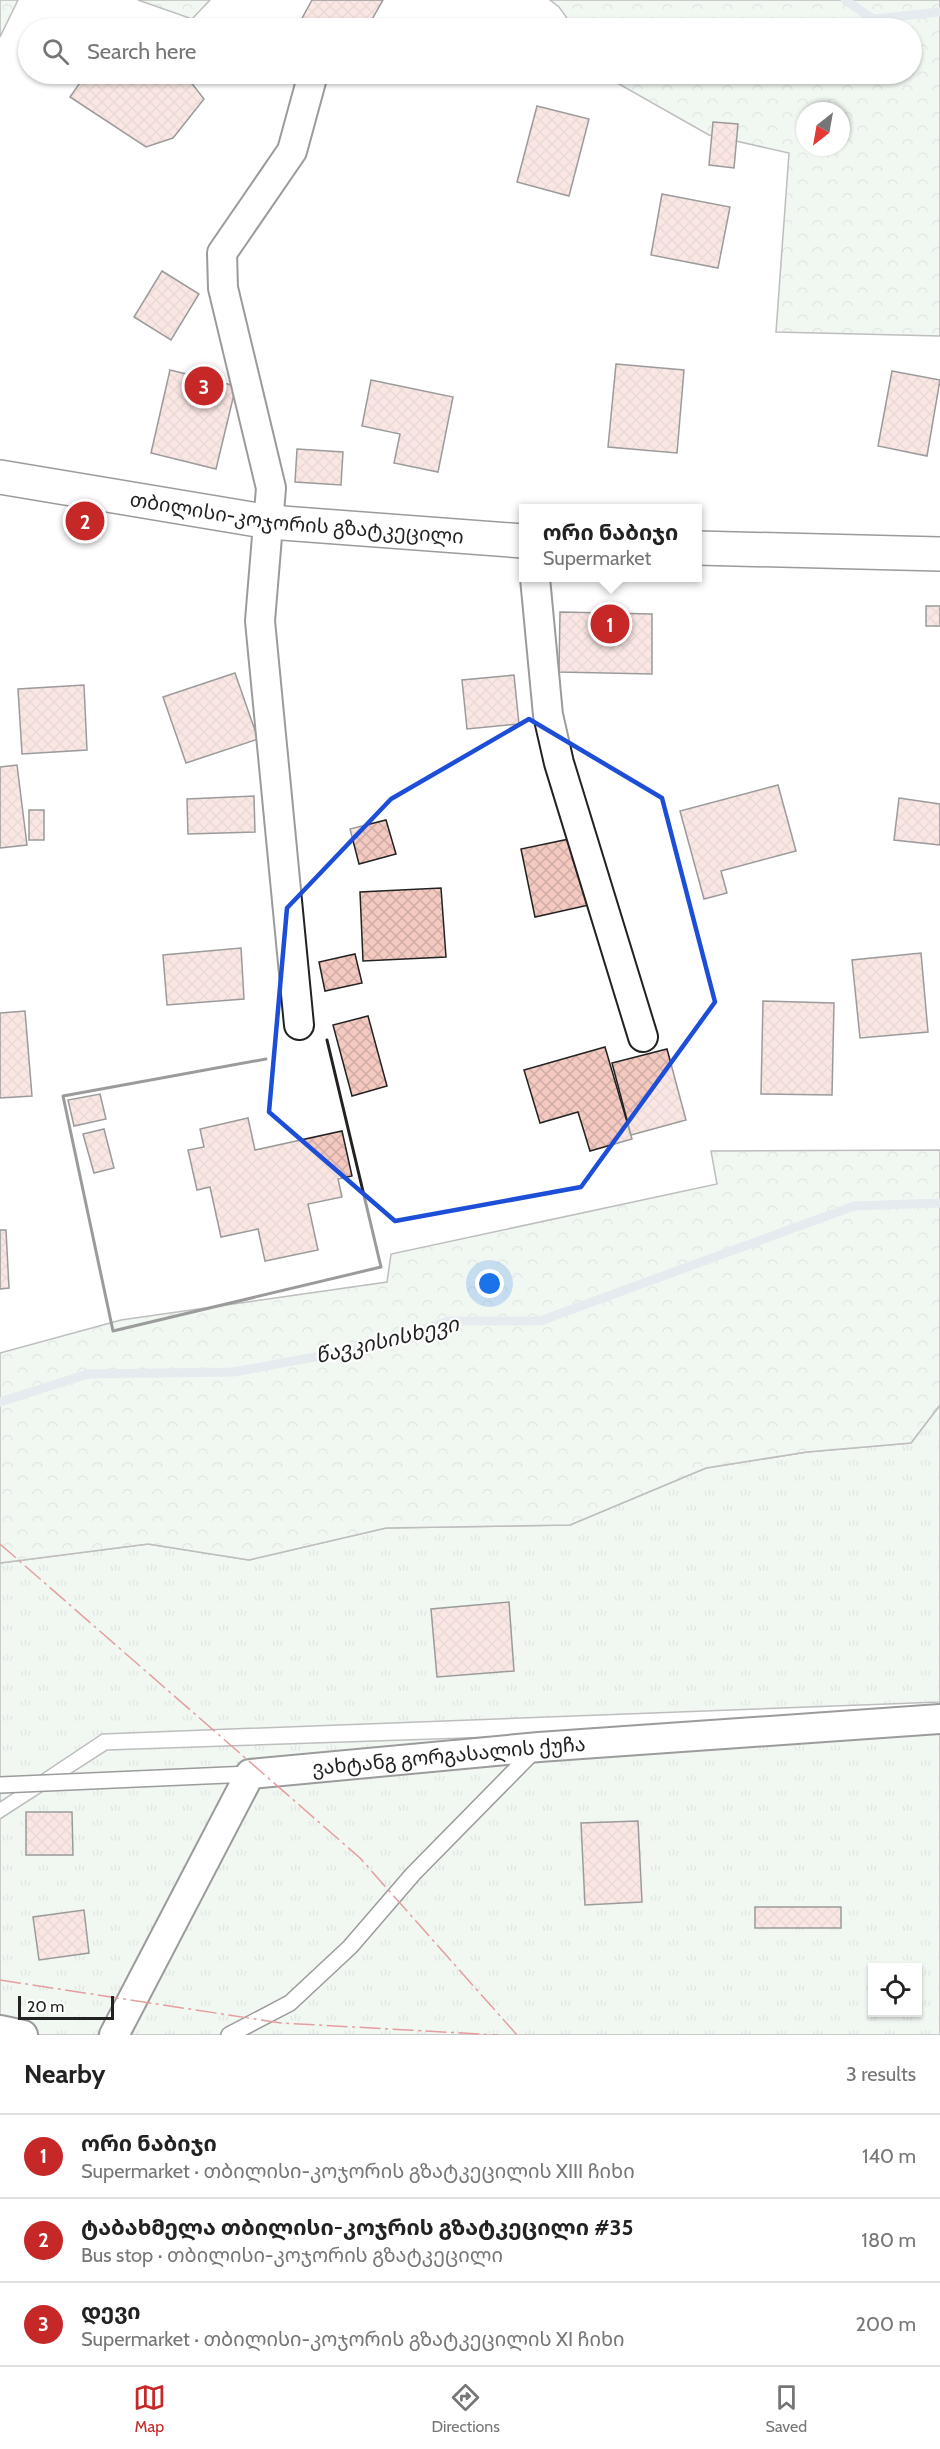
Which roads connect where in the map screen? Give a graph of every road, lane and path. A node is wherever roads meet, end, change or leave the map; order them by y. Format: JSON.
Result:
{"nodes":[{"id":1,"x":310,"y":84,"type":"edge"},
{"id":2,"x":0,"y":477,"type":"edge"},
{"id":3,"x":269,"y":522,"type":"junction"},
{"id":4,"x":519,"y":541,"type":"edge"},
{"id":5,"x":702,"y":548,"type":"edge"},
{"id":6,"x":940,"y":555,"type":"edge"},
{"id":7,"x":536,"y":582,"type":"edge"},
{"id":8,"x":299,"y":1025,"type":"dead end"},
{"id":9,"x":643,"y":1037,"type":"dead end"},
{"id":10,"x":940,"y":1719,"type":"edge"},
{"id":11,"x":539,"y":1747,"type":"junction"},
{"id":12,"x":250,"y":1774,"type":"junction"},
{"id":13,"x":0,"y":1785,"type":"edge"},
{"id":14,"x":0,"y":2030,"type":"edge"},
{"id":15,"x":23,"y":2035,"type":"edge"},
{"id":16,"x":114,"y":2035,"type":"edge"},
{"id":17,"x":229,"y":2035,"type":"edge"}],
"edges":[{"from":1,"to":3,"type":"street"},
{"from":2,"to":3,"type":"main road","name":"თბილისი-კოჯორის გზატკეცილი"},
{"from":3,"to":4,"type":"main road","name":"თბილისი-კოჯორის გზატკეცილი"},
{"from":3,"to":8,"type":"street"},
{"from":5,"to":6,"type":"main road"},
{"from":7,"to":9,"type":"street"},
{"from":10,"to":11,"type":"street","name":"ვახტანგ გორგასალის ქუჩა"},
{"from":11,"to":12,"type":"street","name":"ვახტანგ გორგასალის ქუჩა"},
{"from":11,"to":17,"type":"lane"},
{"from":12,"to":13,"type":"lane"},
{"from":12,"to":16,"type":"street"},
{"from":14,"to":15,"type":"street"}]}
